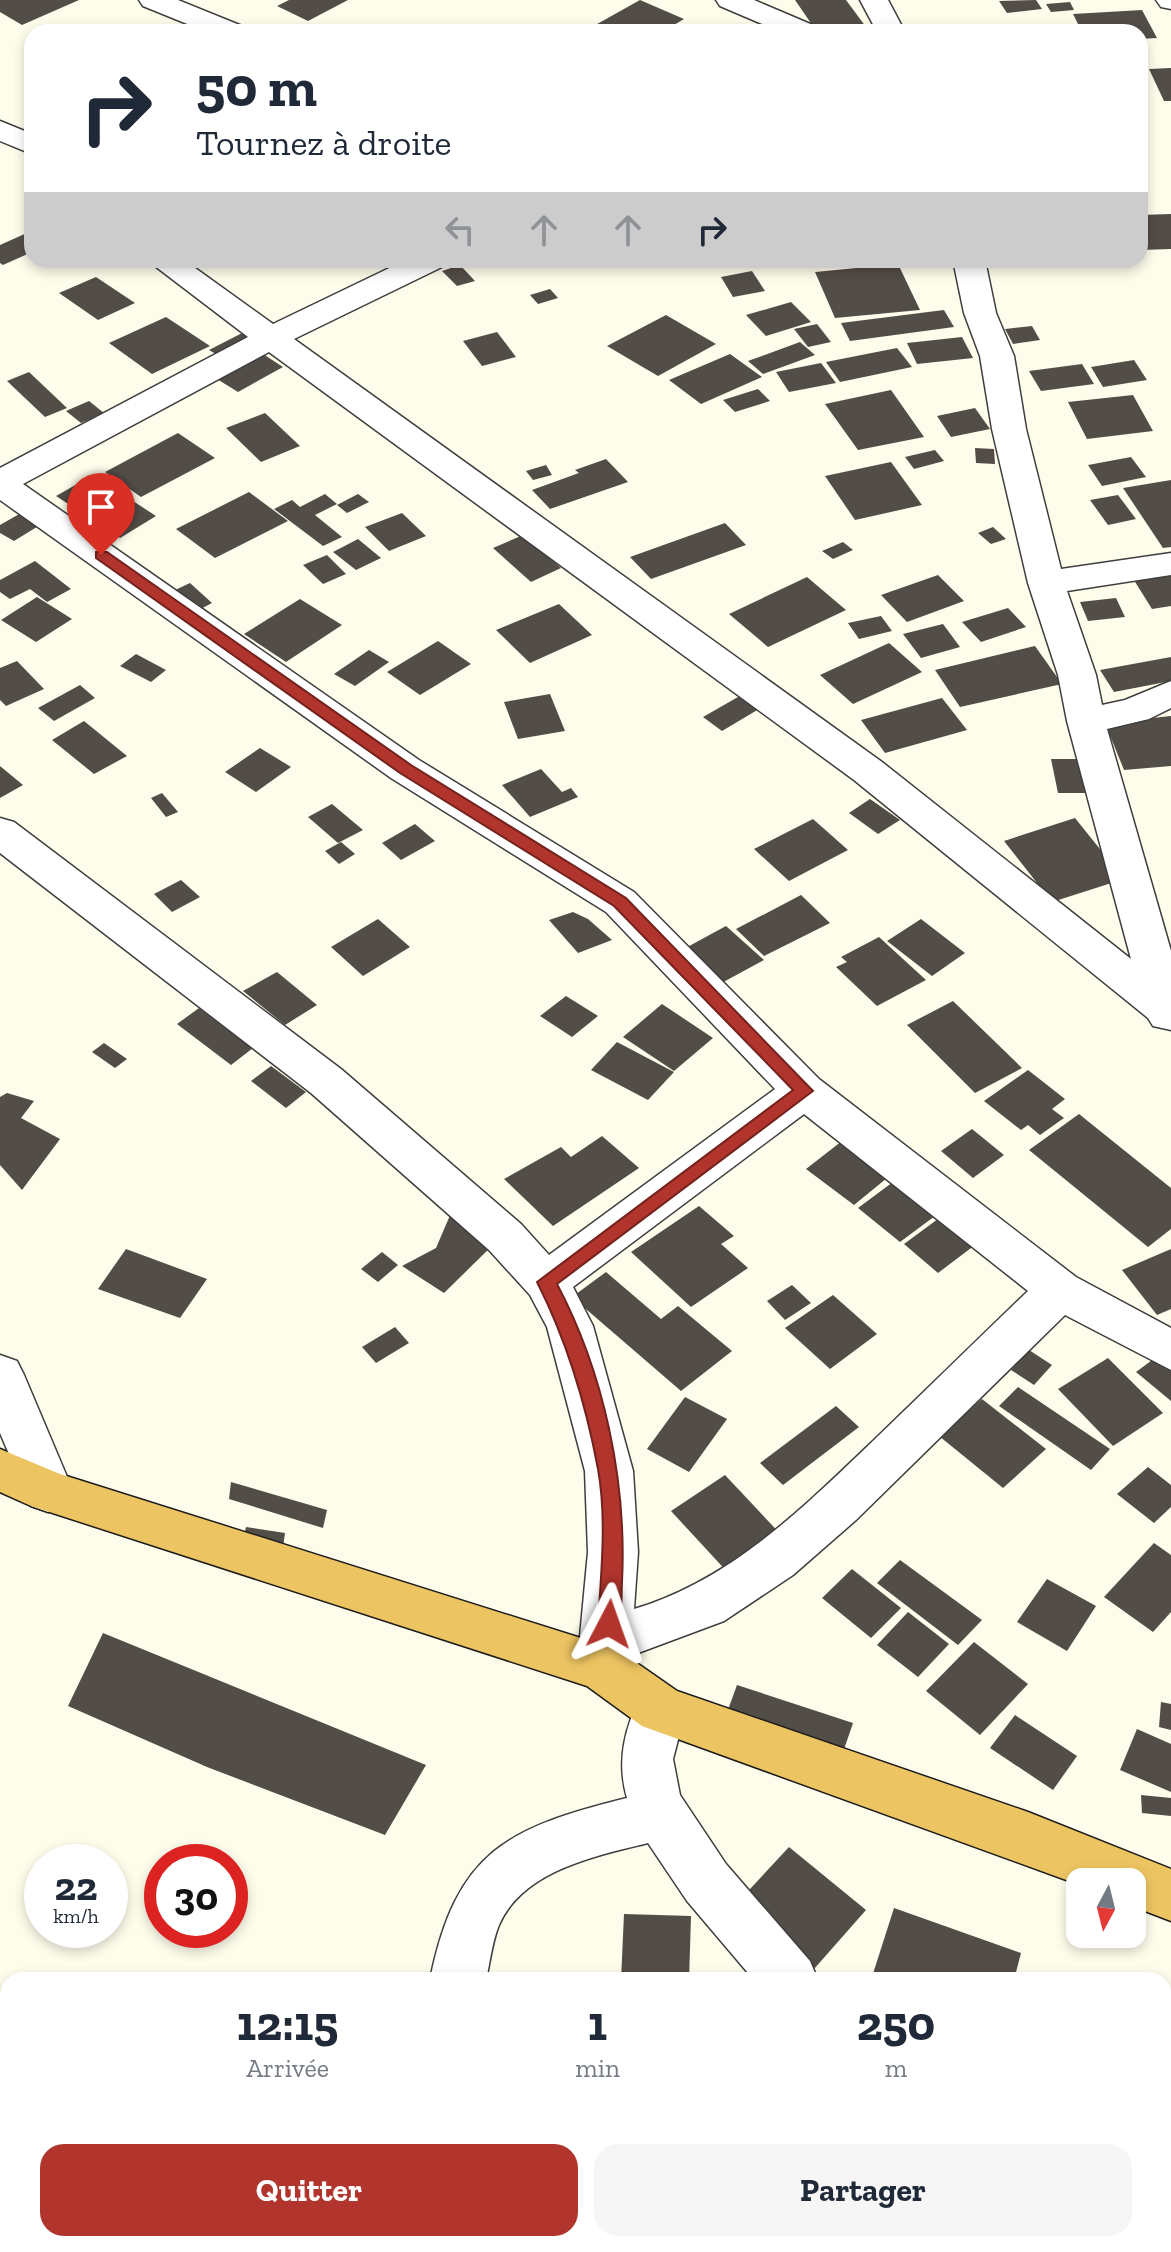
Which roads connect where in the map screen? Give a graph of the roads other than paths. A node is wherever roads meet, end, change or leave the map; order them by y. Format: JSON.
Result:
{"nodes":[{"id":1,"x":730,"y":0,"type":"edge"},
{"id":2,"x":874,"y":0,"type":"edge"},
{"id":3,"x":165,"y":10,"type":"edge"},
{"id":4,"x":208,"y":24,"type":"edge"},
{"id":5,"x":786,"y":24,"type":"edge"},
{"id":6,"x":887,"y":24,"type":"edge"},
{"id":7,"x":0,"y":130,"type":"edge"},
{"id":8,"x":24,"y":141,"type":"edge"},
{"id":9,"x":174,"y":268,"type":"edge"},
{"id":10,"x":415,"y":268,"type":"edge"},
{"id":11,"x":971,"y":268,"type":"edge"},
{"id":12,"x":269,"y":339,"type":"junction"},
{"id":13,"x":0,"y":483,"type":"edge"},
{"id":14,"x":1171,"y":564,"type":"edge"},
{"id":15,"x":1046,"y":583,"type":"junction"},
{"id":16,"x":1171,"y":693,"type":"edge"},
{"id":17,"x":1086,"y":721,"type":"junction"},
{"id":18,"x":0,"y":832,"type":"edge"},
{"id":19,"x":1168,"y":1016,"type":"edge"},
{"id":20,"x":804,"y":1091,"type":"junction"},
{"id":21,"x":546,"y":1282,"type":"junction"},
{"id":22,"x":1060,"y":1290,"type":"junction"},
{"id":23,"x":1171,"y":1351,"type":"edge"},
{"id":24,"x":0,"y":1375,"type":"edge"},
{"id":25,"x":0,"y":1470,"type":"edge"},
{"id":26,"x":48,"y":1491,"type":"junction"},
{"id":27,"x":606,"y":1646,"type":"junction"},
{"id":28,"x":660,"y":1709,"type":"junction"},
{"id":29,"x":660,"y":1815,"type":"junction"},
{"id":30,"x":1171,"y":1895,"type":"edge"},
{"id":31,"x":460,"y":1972,"type":"edge"},
{"id":32,"x":783,"y":1972,"type":"edge"}],
"edges":[{"from":1,"to":5,"type":"street"},
{"from":2,"to":6,"type":"street"},
{"from":3,"to":4,"type":"street"},
{"from":7,"to":8,"type":"street"},
{"from":9,"to":12,"type":"street"},
{"from":10,"to":12,"type":"street"},
{"from":11,"to":15,"type":"street"},
{"from":12,"to":13,"type":"street"},
{"from":12,"to":19,"type":"street"},
{"from":13,"to":20,"type":"street"},
{"from":14,"to":15,"type":"street"},
{"from":15,"to":17,"type":"street"},
{"from":16,"to":17,"type":"street"},
{"from":17,"to":19,"type":"street"},
{"from":18,"to":21,"type":"street"},
{"from":20,"to":21,"type":"street"},
{"from":20,"to":22,"type":"street"},
{"from":21,"to":27,"type":"street"},
{"from":22,"to":23,"type":"street"},
{"from":22,"to":27,"type":"street"},
{"from":24,"to":26,"type":"street"},
{"from":25,"to":26,"type":"highway"},
{"from":26,"to":27,"type":"highway"},
{"from":27,"to":28,"type":"highway"},
{"from":28,"to":29,"type":"street"},
{"from":28,"to":30,"type":"highway"},
{"from":29,"to":31,"type":"street"},
{"from":29,"to":32,"type":"street"}]}
